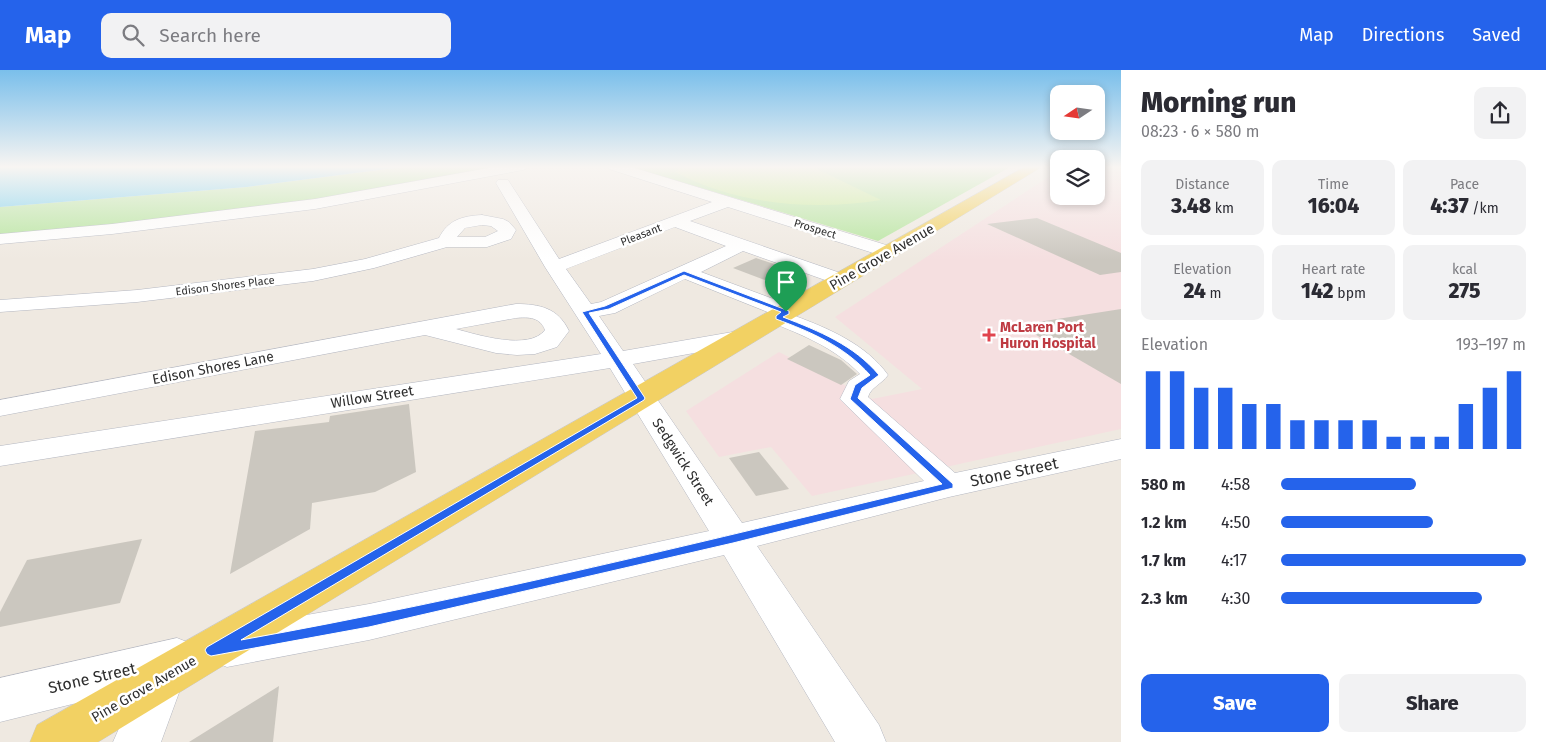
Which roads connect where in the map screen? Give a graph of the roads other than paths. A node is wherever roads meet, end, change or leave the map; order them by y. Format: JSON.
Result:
{"nodes":[{"id":1,"x":352,"y":197,"type":"edge"},
{"id":2,"x":524,"y":197,"type":"edge"},
{"id":3,"x":715,"y":197,"type":"edge"},
{"id":4,"x":982,"y":197,"type":"edge"},
{"id":5,"x":726,"y":202,"type":"junction"},
{"id":6,"x":676,"y":222,"type":"junction"},
{"id":7,"x":0,"y":239,"type":"edge"},
{"id":8,"x":446,"y":242,"type":"dead end"},
{"id":9,"x":742,"y":246,"type":"junction"},
{"id":10,"x":889,"y":252,"type":"junction"},
{"id":11,"x":555,"y":267,"type":"junction"},
{"id":12,"x":692,"y":269,"type":"junction"},
{"id":13,"x":842,"y":280,"type":"junction"},
{"id":14,"x":0,"y":306,"type":"edge"},
{"id":15,"x":789,"y":310,"type":"junction"},
{"id":16,"x":585,"y":312,"type":"junction"},
{"id":17,"x":426,"y":328,"type":"dead end"},
{"id":18,"x":744,"y":337,"type":"junction"},
{"id":19,"x":612,"y":358,"type":"junction"},
{"id":20,"x":641,"y":398,"type":"junction"},
{"id":21,"x":0,"y":408,"type":"edge"},
{"id":22,"x":1121,"y":450,"type":"edge"},
{"id":23,"x":0,"y":456,"type":"edge"},
{"id":24,"x":949,"y":486,"type":"junction"},
{"id":25,"x":733,"y":539,"type":"junction"},
{"id":26,"x":211,"y":650,"type":"junction"},
{"id":27,"x":162,"y":679,"type":"junction"},
{"id":28,"x":0,"y":700,"type":"edge"},
{"id":29,"x":54,"y":742,"type":"edge"},
{"id":30,"x":137,"y":742,"type":"edge"},
{"id":31,"x":862,"y":742,"type":"edge"}],
"edges":[{"from":1,"to":7,"type":"street"},
{"from":2,"to":11,"type":"street","name":"Sedgwick Street"},
{"from":3,"to":5,"type":"street","name":"Prospect"},
{"from":4,"to":10,"type":"main road","name":"Pine Grove Avenue"},
{"from":5,"to":6,"type":"street","name":"Pleasant"},
{"from":5,"to":10,"type":"street","name":"Prospect"},
{"from":6,"to":9,"type":"street"},
{"from":6,"to":11,"type":"street","name":"Pleasant"},
{"from":8,"to":14,"type":"street","name":"Edison Shores Place"},
{"from":9,"to":12,"type":"street"},
{"from":9,"to":13,"type":"street"},
{"from":10,"to":13,"type":"main road","name":"Pine Grove Avenue"},
{"from":11,"to":16,"type":"street","name":"Sedgwick Street"},
{"from":12,"to":15,"type":"street"},
{"from":12,"to":16,"type":"street"},
{"from":13,"to":15,"type":"main road","name":"Pine Grove Avenue"},
{"from":15,"to":18,"type":"main road","name":"Pine Grove Avenue"},
{"from":15,"to":24,"type":"street"},
{"from":16,"to":19,"type":"street","name":"Sedgwick Street"},
{"from":17,"to":21,"type":"street","name":"Edison Shores Lane"},
{"from":18,"to":19,"type":"street","name":"Willow Street"},
{"from":18,"to":20,"type":"main road","name":"Pine Grove Avenue"},
{"from":19,"to":20,"type":"street","name":"Sedgwick Street"},
{"from":19,"to":23,"type":"street","name":"Willow Street"},
{"from":20,"to":25,"type":"street","name":"Sedgwick Street"},
{"from":20,"to":26,"type":"main road","name":"Pine Grove Avenue"},
{"from":22,"to":24,"type":"street","name":"Stone Street"},
{"from":24,"to":25,"type":"street","name":"Stone Street"},
{"from":25,"to":26,"type":"street","name":"Stone Street"},
{"from":25,"to":31,"type":"street","name":"Sedgwick Street"},
{"from":26,"to":27,"type":"main road","name":"Pine Grove Avenue"},
{"from":26,"to":28,"type":"street","name":"Stone Street"},
{"from":27,"to":29,"type":"main road","name":"Pine Grove Avenue"},
{"from":27,"to":30,"type":"street"}]}
